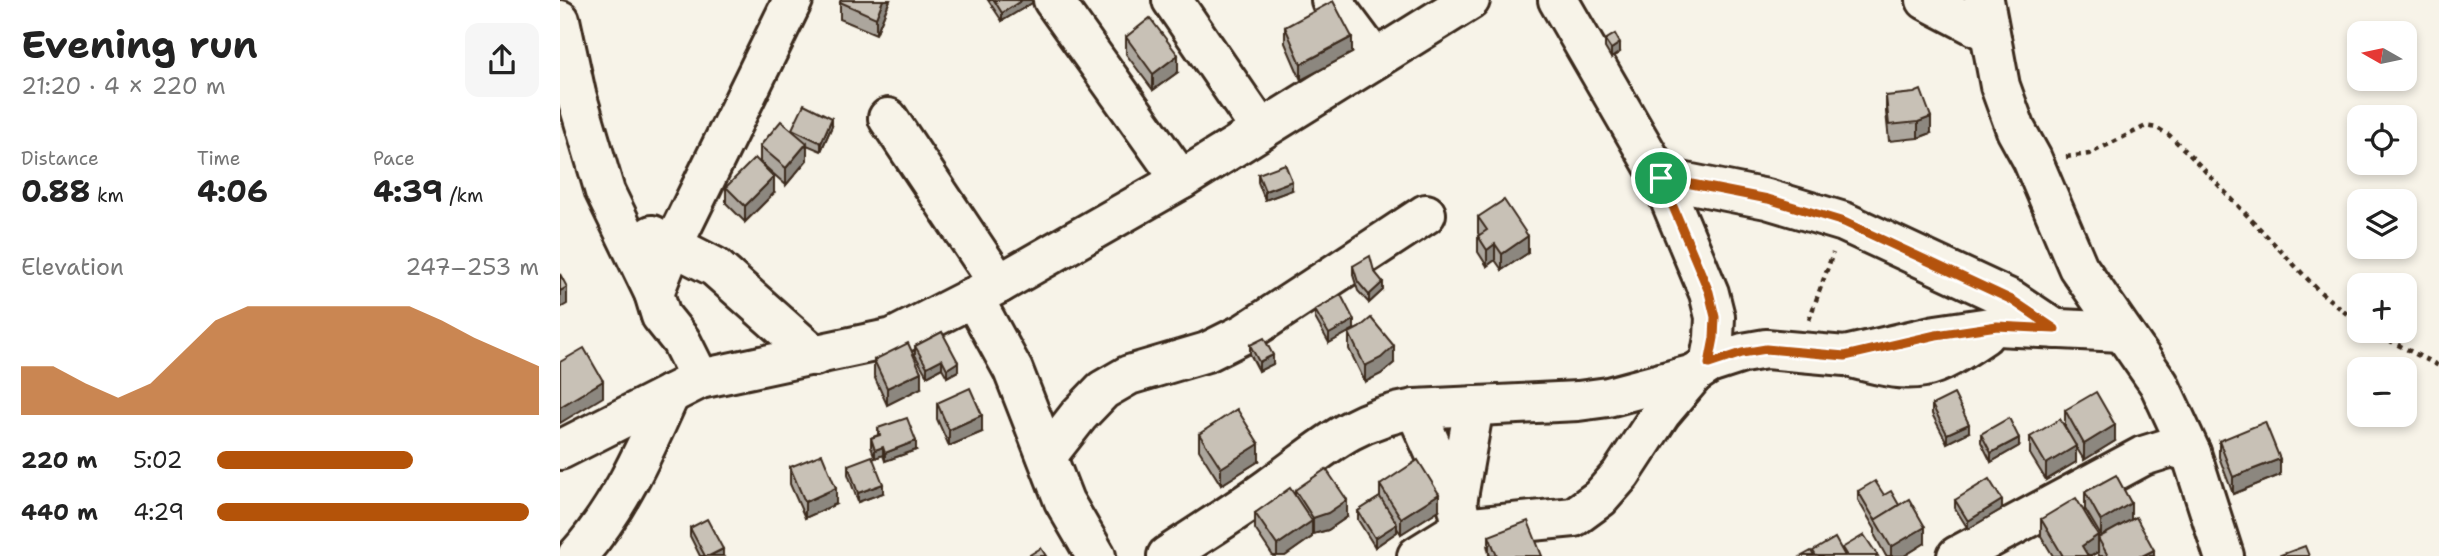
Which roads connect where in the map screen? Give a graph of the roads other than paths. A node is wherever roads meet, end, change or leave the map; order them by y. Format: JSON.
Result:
{"nodes":[{"id":1,"x":793,"y":0,"type":"edge"},
{"id":2,"x":1053,"y":0,"type":"edge"},
{"id":3,"x":1172,"y":0,"type":"edge"},
{"id":4,"x":1331,"y":0,"type":"edge"},
{"id":5,"x":1470,"y":0,"type":"edge"},
{"id":6,"x":1558,"y":0,"type":"edge"},
{"id":7,"x":1926,"y":0,"type":"edge"},
{"id":8,"x":1987,"y":17,"type":"edge"},
{"id":9,"x":561,"y":35,"type":"edge"},
{"id":10,"x":1375,"y":59,"type":"junction"},
{"id":11,"x":887,"y":118,"type":"dead end"},
{"id":12,"x":1261,"y":130,"type":"junction"},
{"id":13,"x":1661,"y":178,"type":"junction"},
{"id":14,"x":1181,"y":180,"type":"junction"},
{"id":15,"x":604,"y":192,"type":"junction"},
{"id":16,"x":1426,"y":214,"type":"dead end"},
{"id":17,"x":673,"y":245,"type":"junction"},
{"id":18,"x":986,"y":290,"type":"junction"},
{"id":19,"x":653,"y":293,"type":"junction"},
{"id":20,"x":2055,"y":329,"type":"junction"},
{"id":21,"x":2122,"y":332,"type":"junction"},
{"id":22,"x":815,"y":356,"type":"junction"},
{"id":23,"x":1701,"y":369,"type":"junction"},
{"id":24,"x":685,"y":387,"type":"junction"},
{"id":25,"x":1474,"y":406,"type":"junction"},
{"id":26,"x":1415,"y":409,"type":"junction"},
{"id":27,"x":560,"y":450,"type":"edge"},
{"id":28,"x":2191,"y":453,"type":"junction"},
{"id":29,"x":1047,"y":456,"type":"junction"},
{"id":30,"x":1463,"y":529,"type":"edge"},
{"id":31,"x":577,"y":556,"type":"edge"},
{"id":32,"x":1096,"y":556,"type":"edge"},
{"id":33,"x":1167,"y":556,"type":"edge"},
{"id":34,"x":1417,"y":556,"type":"edge"},
{"id":35,"x":1957,"y":556,"type":"edge"},
{"id":36,"x":2224,"y":556,"type":"edge"}],
"edges":[{"from":1,"to":17,"type":"street"},
{"from":2,"to":14,"type":"street"},
{"from":3,"to":12,"type":"street"},
{"from":4,"to":10,"type":"street"},
{"from":5,"to":10,"type":"street"},
{"from":6,"to":13,"type":"street"},
{"from":7,"to":8,"type":"street"},
{"from":8,"to":21,"type":"street"},
{"from":9,"to":15,"type":"street"},
{"from":10,"to":12,"type":"street"},
{"from":11,"to":18,"type":"street"},
{"from":12,"to":14,"type":"street"},
{"from":13,"to":20,"type":"street"},
{"from":13,"to":23,"type":"street"},
{"from":14,"to":18,"type":"street"},
{"from":15,"to":17,"type":"street"},
{"from":15,"to":19,"type":"street"},
{"from":16,"to":29,"type":"street"},
{"from":17,"to":19,"type":"street"},
{"from":17,"to":22,"type":"street"},
{"from":18,"to":22,"type":"street"},
{"from":18,"to":29,"type":"street"},
{"from":19,"to":24,"type":"street"},
{"from":20,"to":21,"type":"street"},
{"from":20,"to":23,"type":"street"},
{"from":21,"to":28,"type":"street"},
{"from":22,"to":24,"type":"street"},
{"from":23,"to":25,"type":"street"},
{"from":23,"to":30,"type":"street"},
{"from":24,"to":27,"type":"street"},
{"from":24,"to":31,"type":"street"},
{"from":25,"to":26,"type":"street"},
{"from":25,"to":30,"type":"street"},
{"from":26,"to":30,"type":"street"},
{"from":26,"to":33,"type":"street"},
{"from":28,"to":35,"type":"street"},
{"from":28,"to":36,"type":"street"},
{"from":29,"to":32,"type":"street"},
{"from":30,"to":34,"type":"street"}]}
